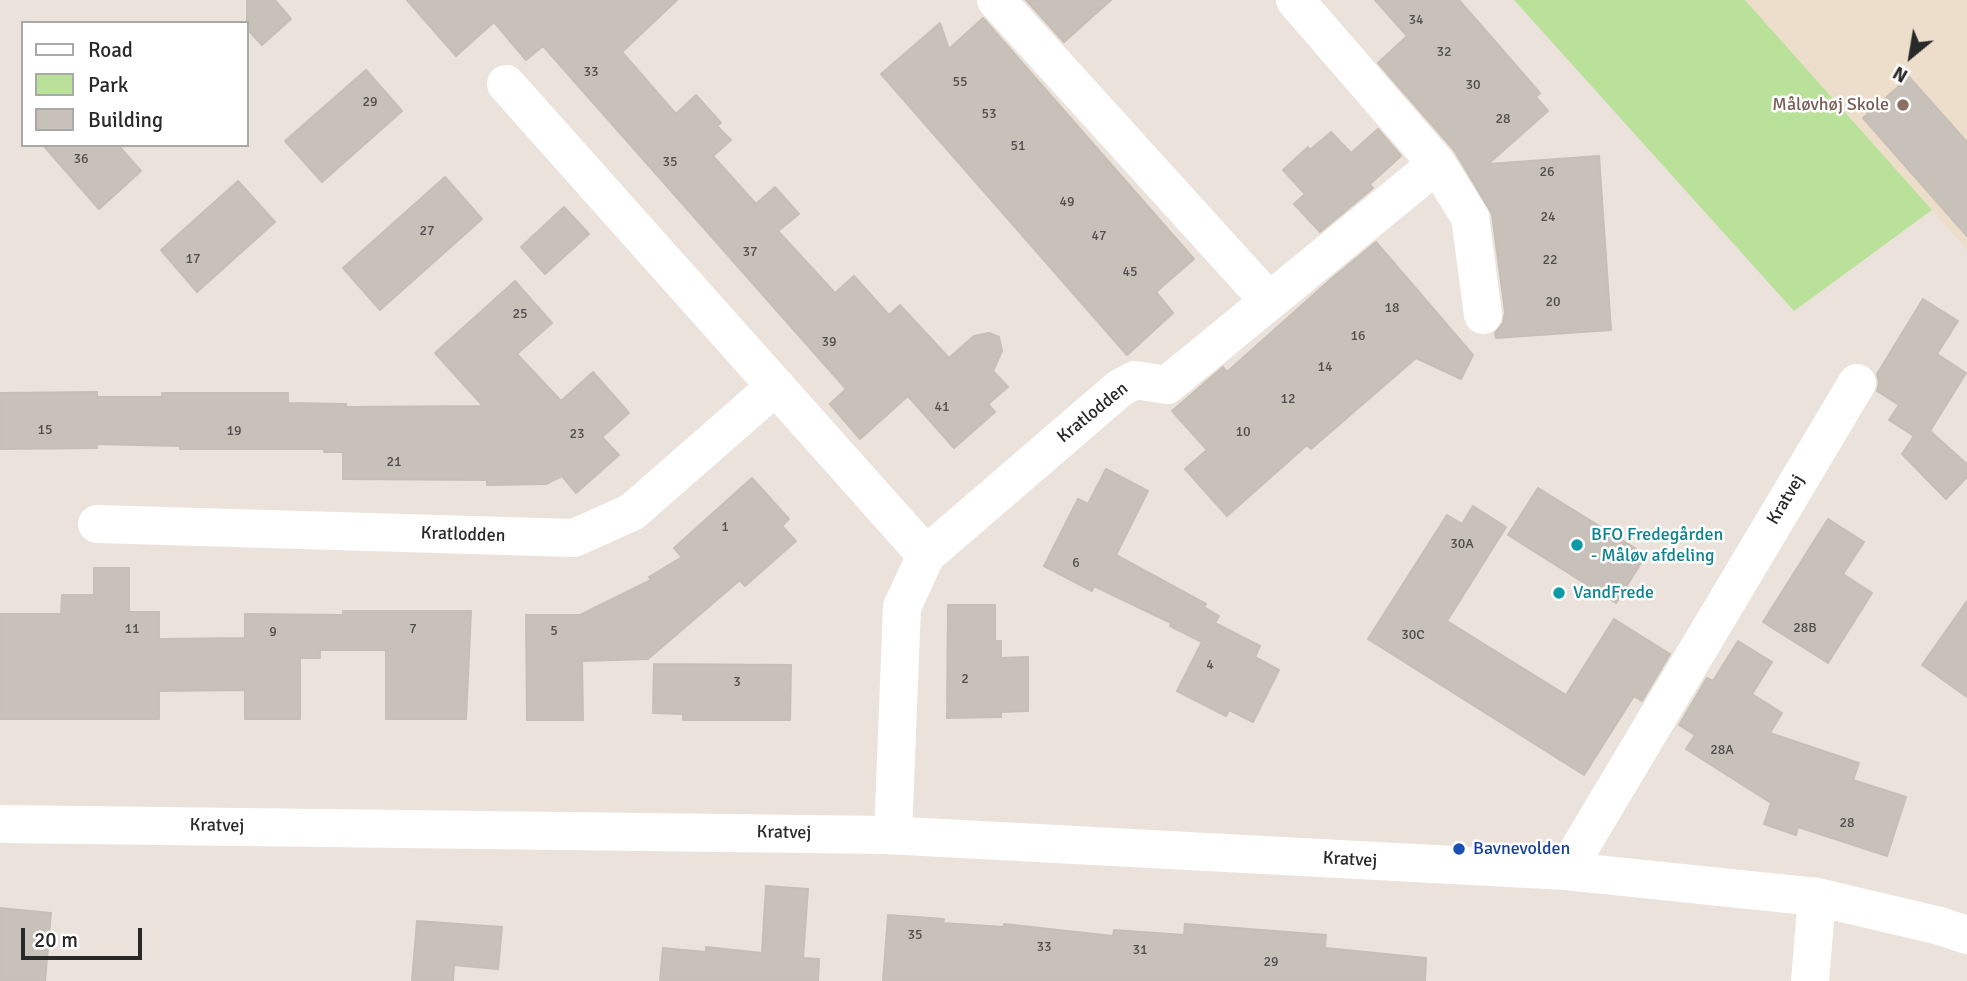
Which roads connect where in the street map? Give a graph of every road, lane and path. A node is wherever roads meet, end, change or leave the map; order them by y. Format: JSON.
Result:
{"nodes":[{"id":1,"x":996,"y":0,"type":"edge"},
{"id":2,"x":1295,"y":0,"type":"edge"},
{"id":3,"x":506,"y":84,"type":"dead end"},
{"id":4,"x":1437,"y":164,"type":"junction"},
{"id":5,"x":1269,"y":301,"type":"junction"},
{"id":6,"x":1483,"y":315,"type":"dead end"},
{"id":7,"x":1857,"y":383,"type":"dead end"},
{"id":8,"x":776,"y":386,"type":"junction"},
{"id":9,"x":97,"y":524,"type":"dead end"},
{"id":10,"x":926,"y":555,"type":"junction"},
{"id":11,"x":0,"y":824,"type":"edge"},
{"id":12,"x":893,"y":835,"type":"junction"},
{"id":13,"x":1566,"y":871,"type":"junction"},
{"id":14,"x":1817,"y":897,"type":"junction"},
{"id":15,"x":1967,"y":935,"type":"edge"},
{"id":16,"x":1810,"y":981,"type":"edge"}],
"edges":[{"from":1,"to":5,"type":"street"},
{"from":2,"to":4,"type":"street"},
{"from":3,"to":8,"type":"street"},
{"from":4,"to":5,"type":"street","name":"Kratlodden"},
{"from":4,"to":6,"type":"street"},
{"from":5,"to":10,"type":"street","name":"Kratlodden"},
{"from":7,"to":13,"type":"street","name":"Kratvej"},
{"from":8,"to":9,"type":"street","name":"Kratlodden"},
{"from":8,"to":10,"type":"street"},
{"from":10,"to":12,"type":"street","name":"Kratlodden"},
{"from":11,"to":12,"type":"street","name":"Kratvej"},
{"from":12,"to":13,"type":"street","name":"Kratvej"},
{"from":13,"to":14,"type":"street","name":"Kratvej"},
{"from":14,"to":15,"type":"street","name":"Kratvej"},
{"from":14,"to":16,"type":"street"}]}
